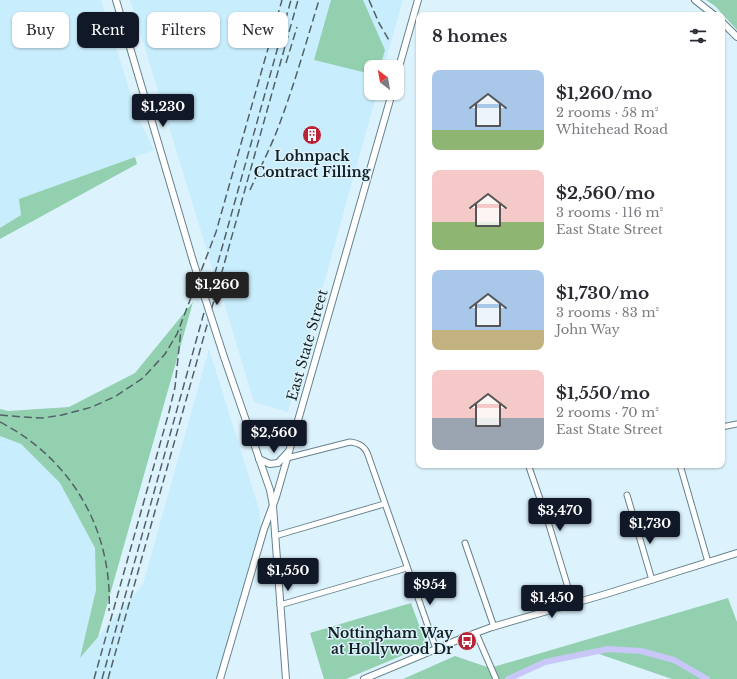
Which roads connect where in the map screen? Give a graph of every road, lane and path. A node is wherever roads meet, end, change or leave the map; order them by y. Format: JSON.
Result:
{"nodes":[{"id":1,"x":116,"y":0,"type":"edge"},
{"id":2,"x":418,"y":0,"type":"edge"},
{"id":3,"x":695,"y":0,"type":"edge"},
{"id":4,"x":710,"y":12,"type":"edge"},
{"id":5,"x":725,"y":25,"type":"edge"},
{"id":6,"x":737,"y":37,"type":"edge"},
{"id":7,"x":401,"y":60,"type":"edge"},
{"id":8,"x":390,"y":100,"type":"edge"},
{"id":9,"x":736,"y":425,"type":"edge"},
{"id":10,"x":725,"y":427,"type":"edge"},
{"id":11,"x":289,"y":451,"type":"junction"},
{"id":12,"x":287,"y":458,"type":"junction"},
{"id":13,"x":259,"y":459,"type":"junction"},
{"id":14,"x":530,"y":468,"type":"edge"},
{"id":15,"x":681,"y":468,"type":"edge"},
{"id":16,"x":627,"y":495,"type":"dead end"},
{"id":17,"x":384,"y":504,"type":"junction"},
{"id":18,"x":273,"y":506,"type":"junction"},
{"id":19,"x":275,"y":536,"type":"junction"},
{"id":20,"x":465,"y":543,"type":"dead end"},
{"id":21,"x":737,"y":553,"type":"edge"},
{"id":22,"x":708,"y":562,"type":"junction"},
{"id":23,"x":407,"y":568,"type":"junction"},
{"id":24,"x":652,"y":580,"type":"junction"},
{"id":25,"x":573,"y":604,"type":"junction"},
{"id":26,"x":280,"y":605,"type":"junction"},
{"id":27,"x":494,"y":627,"type":"junction"},
{"id":28,"x":476,"y":633,"type":"junction"},
{"id":29,"x":436,"y":649,"type":"junction"},
{"id":30,"x":220,"y":679,"type":"edge"},
{"id":31,"x":286,"y":679,"type":"edge"},
{"id":32,"x":364,"y":679,"type":"edge"},
{"id":33,"x":496,"y":679,"type":"edge"}],
"edges":[{"from":1,"to":13,"type":"street","bridge":true},
{"from":2,"to":7,"type":"street"},
{"from":3,"to":4,"type":"street"},
{"from":5,"to":6,"type":"street"},
{"from":8,"to":11,"type":"street","name":"East State Street"},
{"from":9,"to":10,"type":"street"},
{"from":11,"to":12,"type":"street","name":"East State Street"},
{"from":11,"to":13,"type":"street"},
{"from":12,"to":17,"type":"street"},
{"from":12,"to":18,"type":"street","name":"East State Street"},
{"from":13,"to":18,"type":"street"},
{"from":14,"to":25,"type":"street"},
{"from":15,"to":22,"type":"street"},
{"from":16,"to":24,"type":"street"},
{"from":17,"to":19,"type":"street"},
{"from":17,"to":23,"type":"street"},
{"from":18,"to":19,"type":"street","name":"East State Street"},
{"from":18,"to":30,"type":"street"},
{"from":19,"to":26,"type":"street","name":"East State Street"},
{"from":20,"to":27,"type":"street"},
{"from":21,"to":22,"type":"street"},
{"from":22,"to":24,"type":"street"},
{"from":23,"to":26,"type":"street"},
{"from":23,"to":29,"type":"street"},
{"from":24,"to":25,"type":"street"},
{"from":25,"to":27,"type":"street"},
{"from":26,"to":31,"type":"street","name":"East State Street"},
{"from":27,"to":28,"type":"street"},
{"from":28,"to":29,"type":"street"},
{"from":28,"to":33,"type":"street"},
{"from":29,"to":32,"type":"street"}]}
